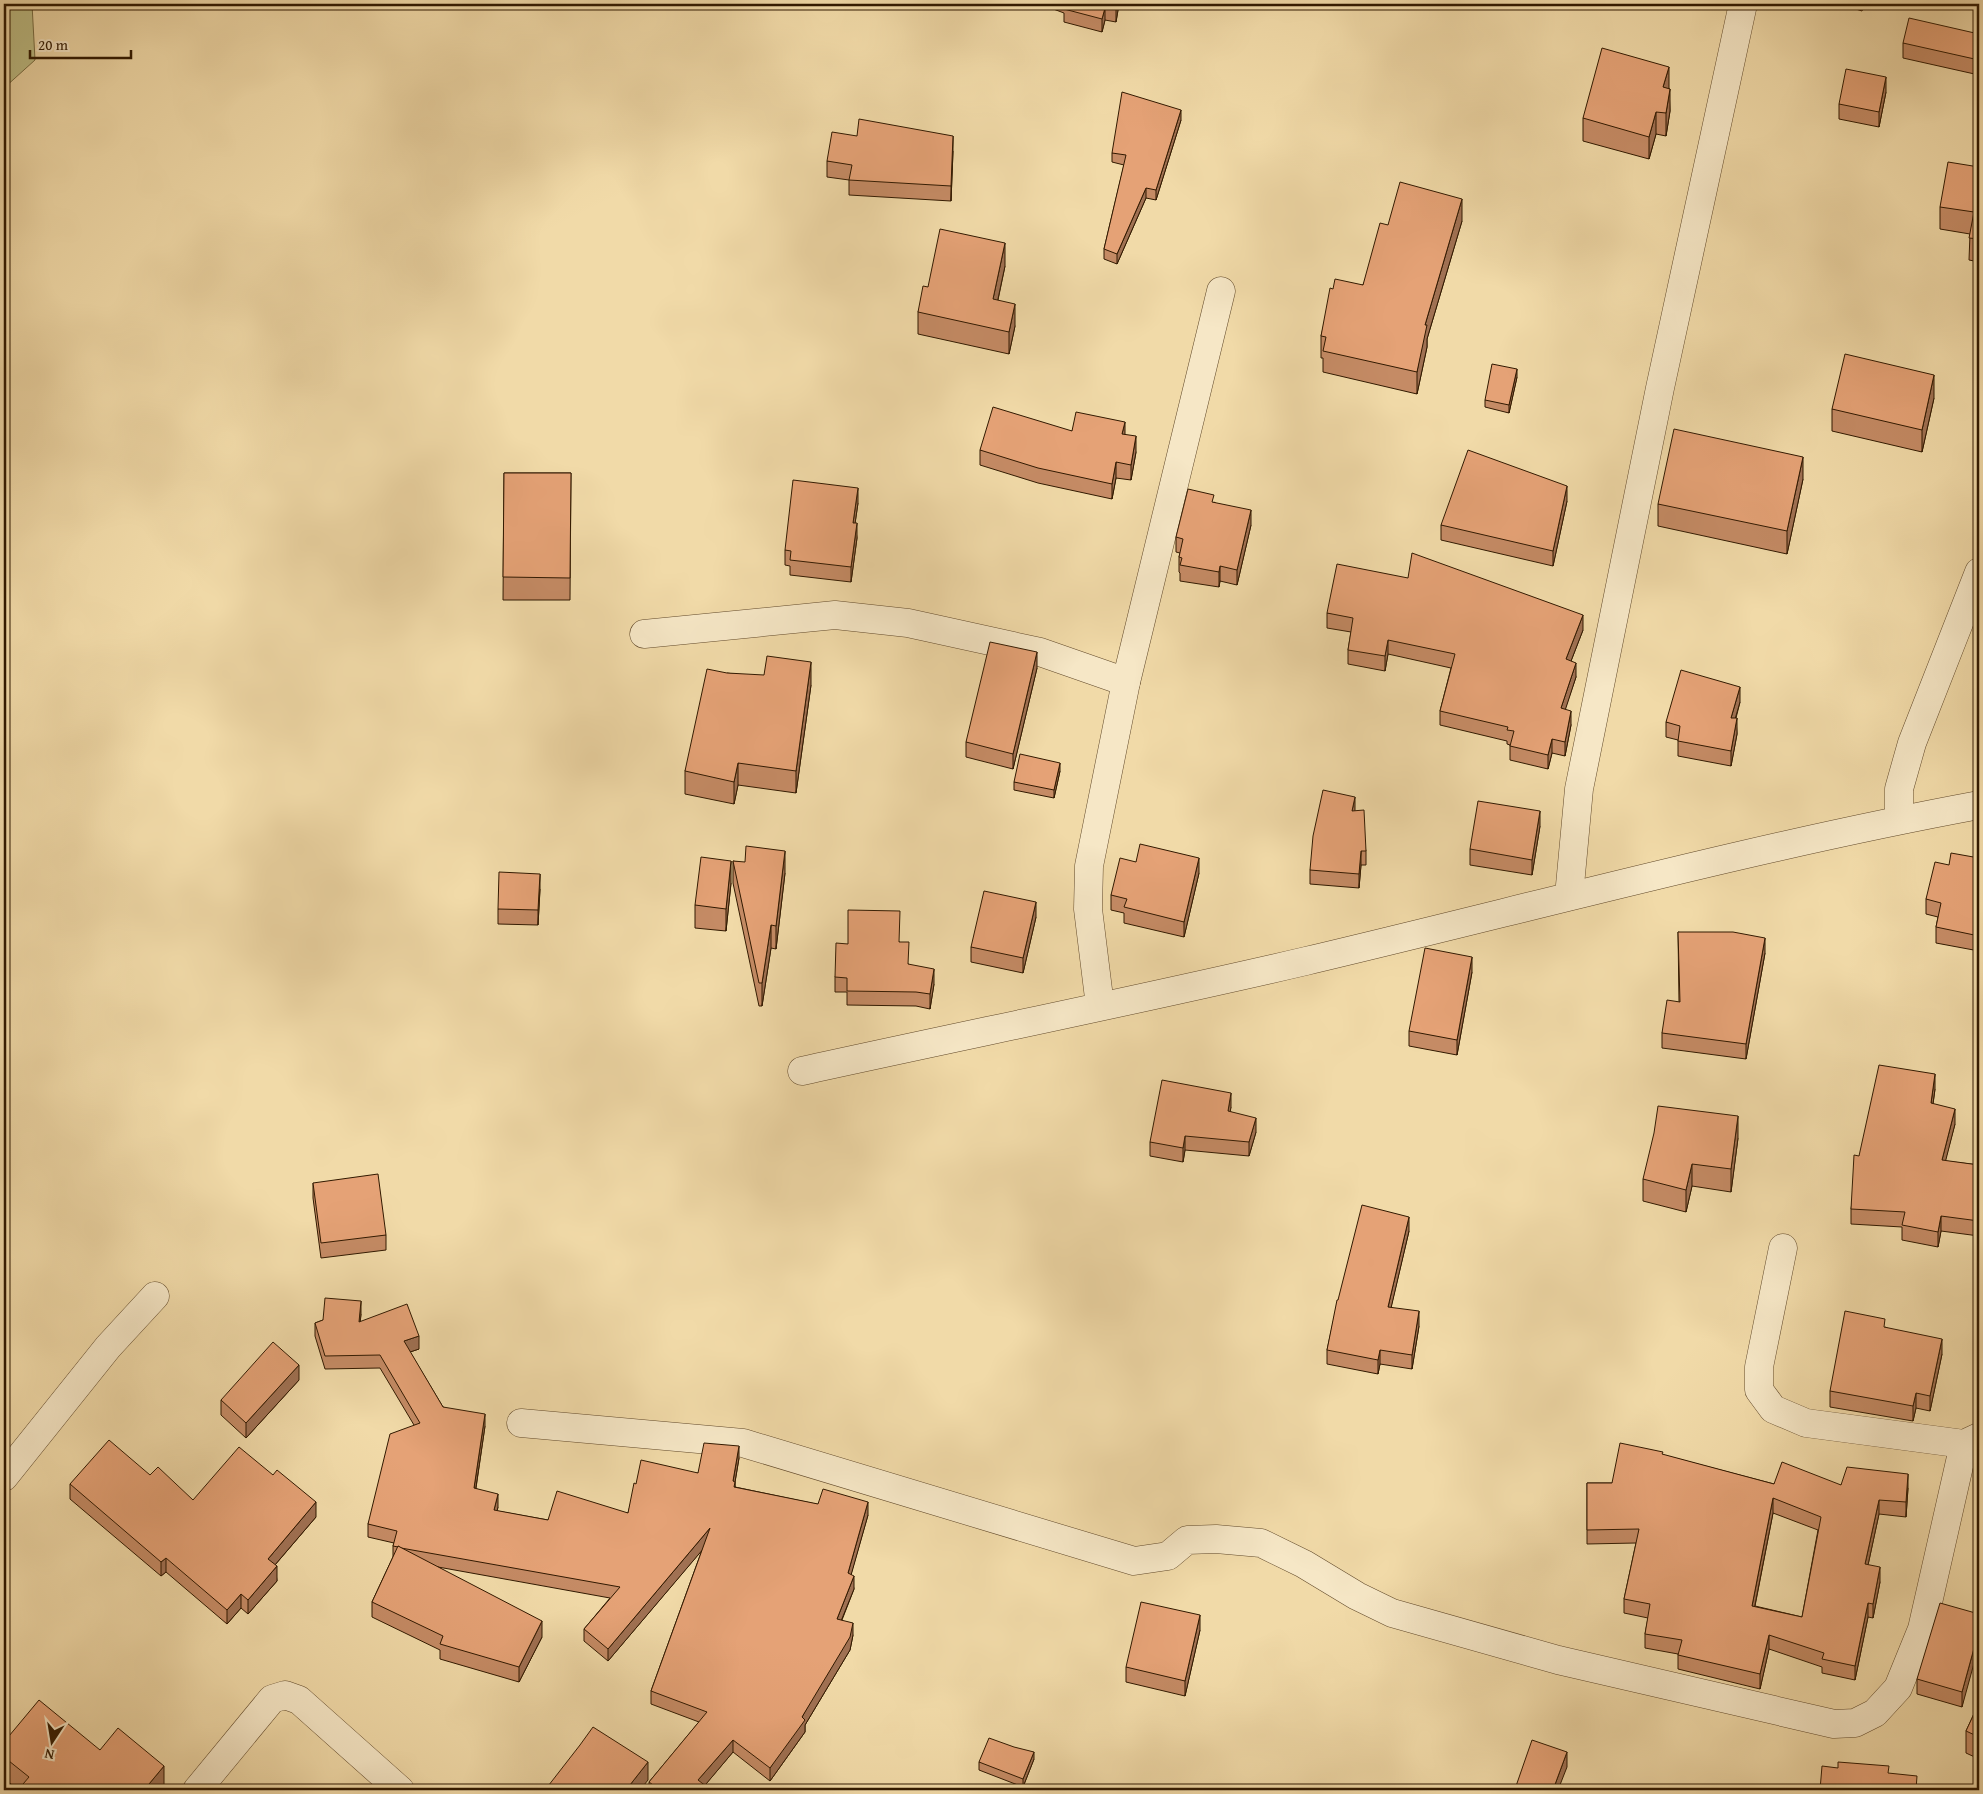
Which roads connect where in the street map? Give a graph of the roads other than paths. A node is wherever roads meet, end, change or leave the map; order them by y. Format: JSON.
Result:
{"nodes":[{"id":1,"x":1744,"y":4,"type":"edge"},
{"id":2,"x":1221,"y":291,"type":"dead end"},
{"id":3,"x":1979,"y":572,"type":"edge"},
{"id":4,"x":644,"y":634,"type":"dead end"},
{"id":5,"x":1126,"y":682,"type":"junction"},
{"id":6,"x":1979,"y":806,"type":"edge"},
{"id":7,"x":1899,"y":820,"type":"junction"},
{"id":8,"x":1569,"y":896,"type":"junction"},
{"id":9,"x":1100,"y":1006,"type":"junction"},
{"id":10,"x":802,"y":1071,"type":"dead end"},
{"id":11,"x":1783,"y":1248,"type":"dead end"},
{"id":12,"x":155,"y":1296,"type":"dead end"},
{"id":13,"x":521,"y":1423,"type":"dead end"},
{"id":14,"x":1971,"y":1440,"type":"edge"},
{"id":15,"x":4,"y":1477,"type":"edge"},
{"id":16,"x":197,"y":1790,"type":"edge"},
{"id":17,"x":400,"y":1790,"type":"edge"}],
"edges":[{"from":1,"to":8,"type":"street"},
{"from":2,"to":5,"type":"street"},
{"from":3,"to":7,"type":"street"},
{"from":4,"to":5,"type":"street"},
{"from":5,"to":9,"type":"street"},
{"from":6,"to":7,"type":"street"},
{"from":7,"to":8,"type":"street"},
{"from":8,"to":9,"type":"street"},
{"from":9,"to":10,"type":"street"},
{"from":11,"to":14,"type":"street"},
{"from":12,"to":15,"type":"street"},
{"from":13,"to":14,"type":"street"},
{"from":16,"to":17,"type":"street"}]}
